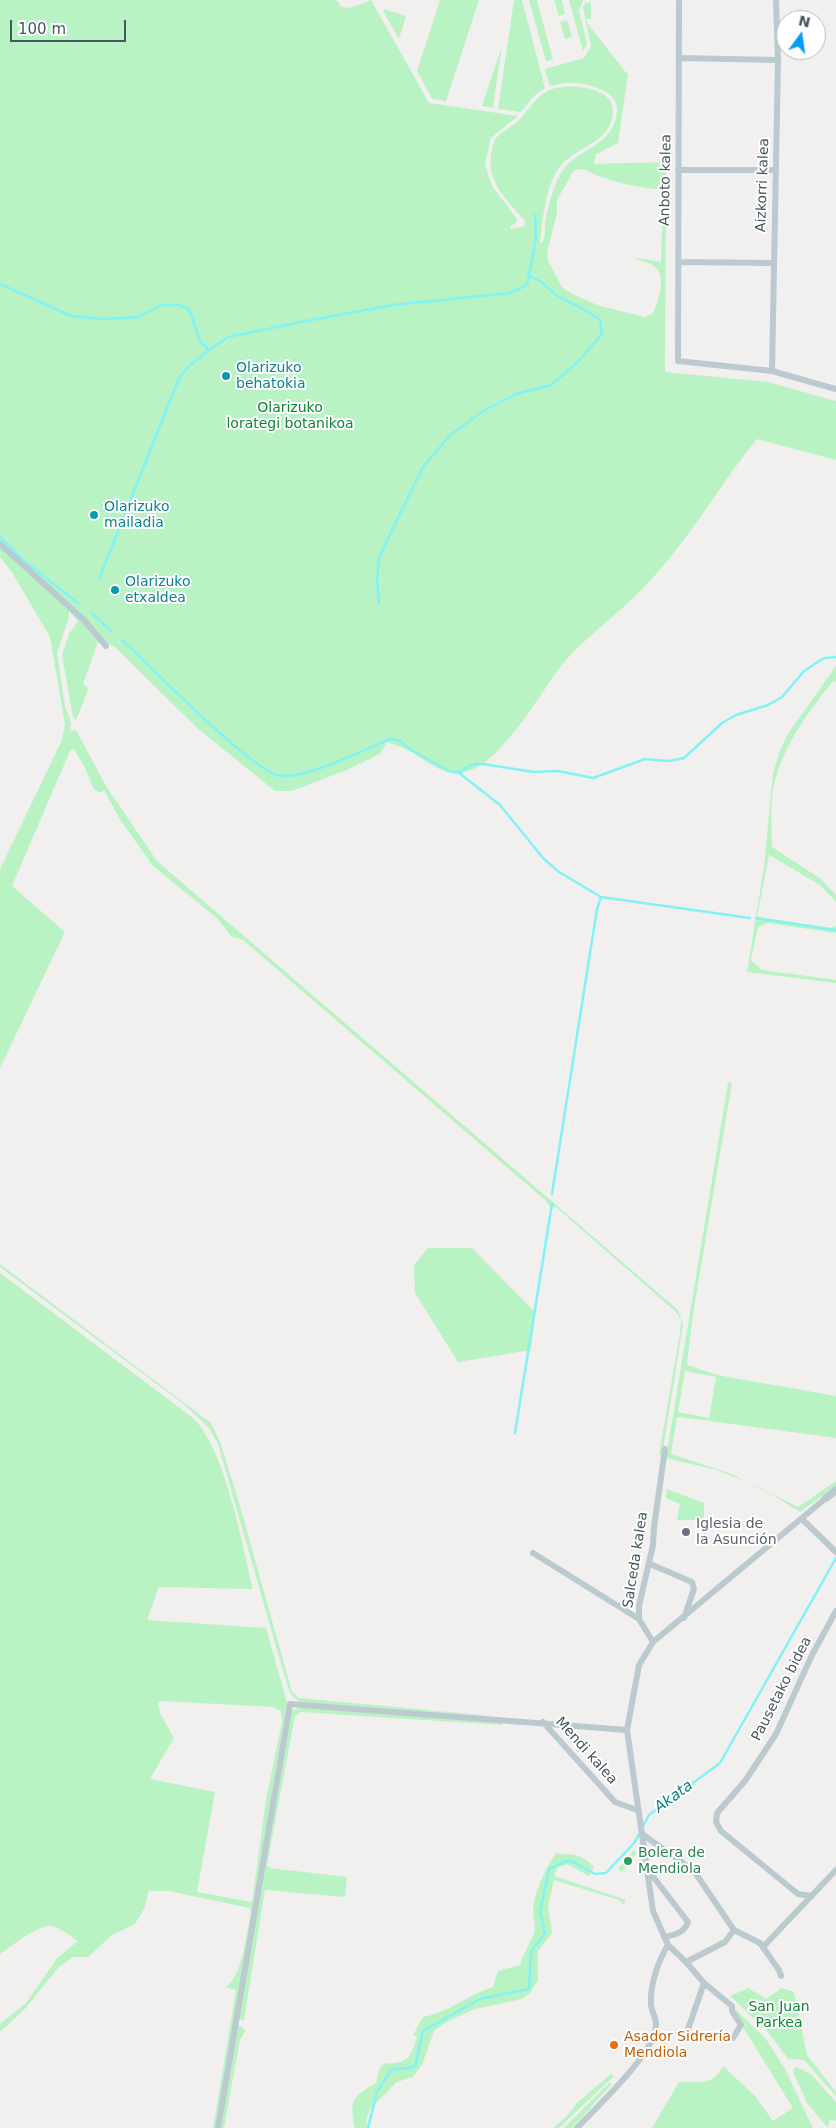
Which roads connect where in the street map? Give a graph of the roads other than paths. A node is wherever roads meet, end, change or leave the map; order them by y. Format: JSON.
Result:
{"nodes":[{"id":1,"x":680,"y":0,"type":"edge"},
{"id":2,"x":680,"y":58,"type":"junction"},
{"id":3,"x":776,"y":60,"type":"edge"},
{"id":4,"x":778,"y":60,"type":"edge"},
{"id":5,"x":678,"y":170,"type":"junction"},
{"id":6,"x":776,"y":170,"type":"junction"},
{"id":7,"x":678,"y":262,"type":"junction"},
{"id":8,"x":773,"y":263,"type":"junction"},
{"id":9,"x":772,"y":371,"type":"junction"},
{"id":10,"x":836,"y":390,"type":"edge"},
{"id":11,"x":0,"y":544,"type":"edge"},
{"id":12,"x":106,"y":646,"type":"dead end"},
{"id":13,"x":665,"y":1448,"type":"dead end"},
{"id":14,"x":836,"y":1490,"type":"edge"},
{"id":15,"x":826,"y":1498,"type":"joint"},
{"id":16,"x":802,"y":1519,"type":"junction"},
{"id":17,"x":836,"y":1552,"type":"edge"},
{"id":18,"x":533,"y":1553,"type":"dead end"},
{"id":19,"x":650,"y":1564,"type":"junction"},
{"id":20,"x":836,"y":1611,"type":"edge"},
{"id":21,"x":683,"y":1619,"type":"junction"},
{"id":22,"x":639,"y":1620,"type":"junction"},
{"id":23,"x":653,"y":1642,"type":"junction"},
{"id":24,"x":543,"y":1722,"type":"junction"},
{"id":25,"x":627,"y":1730,"type":"junction"},
{"id":26,"x":637,"y":1810,"type":"junction"},
{"id":27,"x":642,"y":1834,"type":"junction"},
{"id":28,"x":648,"y":1870,"type":"junction"},
{"id":29,"x":836,"y":1870,"type":"edge"},
{"id":30,"x":812,"y":1896,"type":"junction"},
{"id":31,"x":734,"y":1930,"type":"junction"},
{"id":32,"x":664,"y":1937,"type":"junction"},
{"id":33,"x":668,"y":1945,"type":"junction"},
{"id":34,"x":763,"y":1947,"type":"junction"},
{"id":35,"x":686,"y":1962,"type":"junction"},
{"id":36,"x":781,"y":1976,"type":"dead end"},
{"id":37,"x":704,"y":1983,"type":"junction"},
{"id":38,"x":686,"y":2035,"type":"dead end"},
{"id":39,"x":733,"y":2038,"type":"dead end"},
{"id":40,"x":218,"y":2128,"type":"edge"},
{"id":41,"x":577,"y":2128,"type":"edge"}],
"edges":[{"from":1,"to":2,"type":"street","name":"Anboto kalea"},
{"from":2,"to":3,"type":"street"},
{"from":2,"to":5,"type":"street","name":"Anboto kalea"},
{"from":4,"to":6,"type":"street","name":"Aizkorri kalea"},
{"from":5,"to":6,"type":"street"},
{"from":5,"to":7,"type":"street","name":"Anboto kalea"},
{"from":6,"to":8,"type":"street","name":"Aizkorri kalea"},
{"from":7,"to":8,"type":"street"},
{"from":7,"to":9,"type":"street","name":"Anboto kalea"},
{"from":8,"to":9,"type":"street","name":"Aizkorri kalea"},
{"from":9,"to":10,"type":"street"},
{"from":11,"to":12,"type":"street"},
{"from":13,"to":19,"type":"street","name":"Salceda kalea"},
{"from":14,"to":15,"type":"street"},
{"from":15,"to":16,"type":"street"},
{"from":16,"to":17,"type":"street"},
{"from":16,"to":21,"type":"street"},
{"from":18,"to":22,"type":"street"},
{"from":19,"to":21,"type":"street"},
{"from":19,"to":22,"type":"street","name":"Salceda kalea"},
{"from":20,"to":30,"type":"street","name":"Pausetako bidea"},
{"from":21,"to":23,"type":"street"},
{"from":22,"to":23,"type":"street","name":"Salceda kalea"},
{"from":23,"to":25,"type":"street"},
{"from":24,"to":25,"type":"street"},
{"from":24,"to":26,"type":"street","name":"Mendi kalea"},
{"from":24,"to":40,"type":"street"},
{"from":25,"to":26,"type":"street"},
{"from":26,"to":27,"type":"street"},
{"from":27,"to":28,"type":"street"},
{"from":27,"to":31,"type":"street"},
{"from":28,"to":32,"type":"street"},
{"from":28,"to":32,"type":"street"},
{"from":29,"to":30,"type":"street"},
{"from":30,"to":34,"type":"street"},
{"from":31,"to":34,"type":"street"},
{"from":31,"to":35,"type":"street"},
{"from":32,"to":33,"type":"street"},
{"from":33,"to":35,"type":"street"},
{"from":33,"to":41,"type":"street"},
{"from":34,"to":36,"type":"street"},
{"from":35,"to":37,"type":"street"},
{"from":37,"to":38,"type":"street"},
{"from":37,"to":39,"type":"street"}]}
